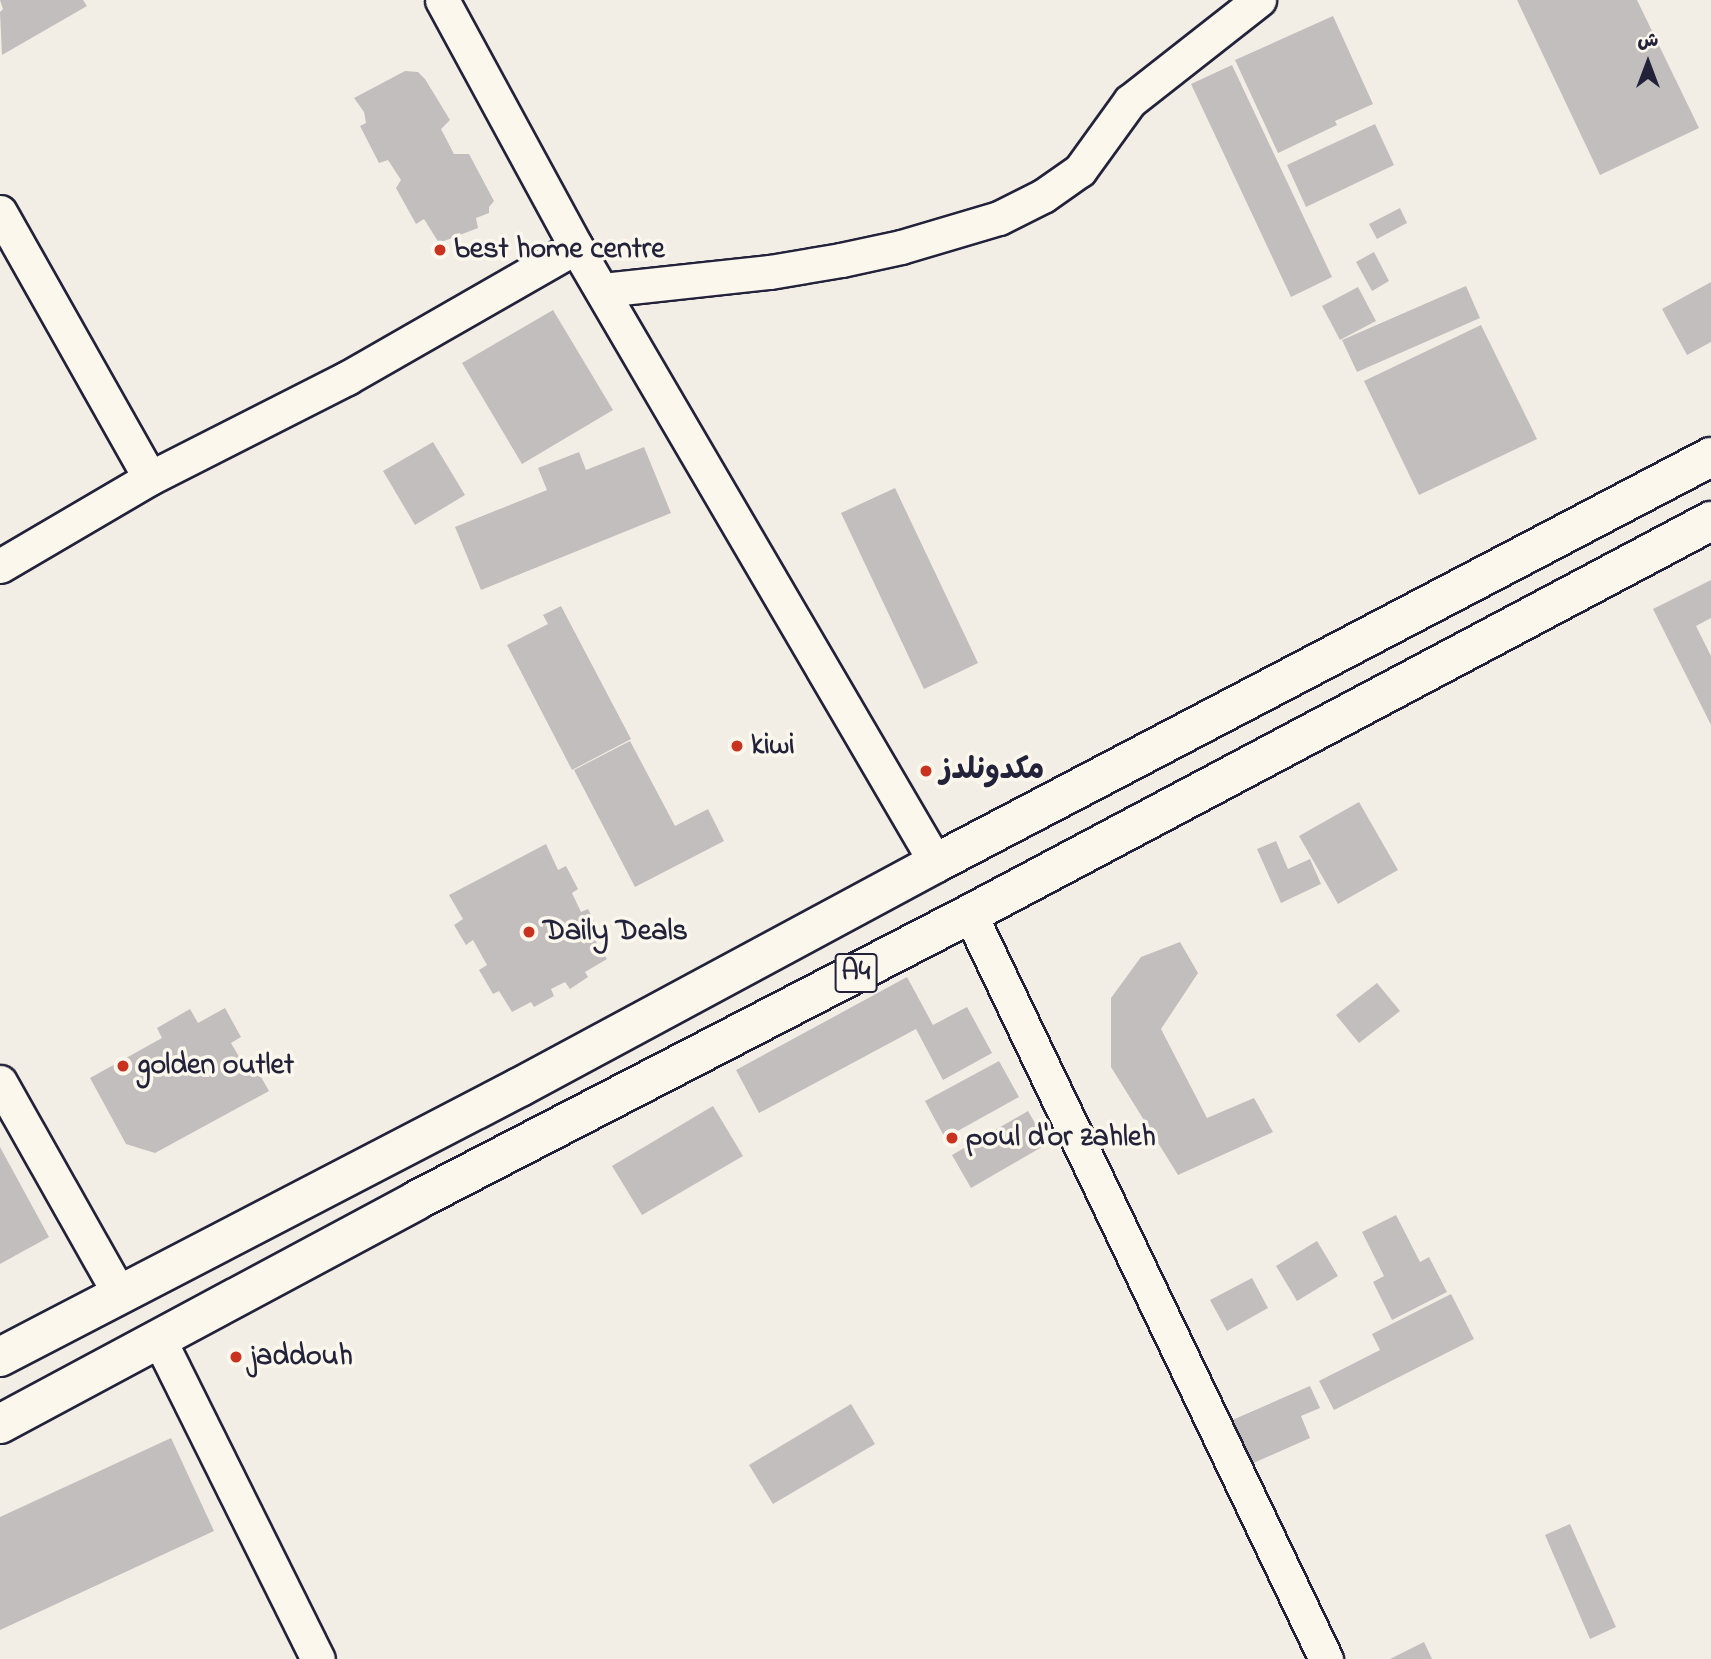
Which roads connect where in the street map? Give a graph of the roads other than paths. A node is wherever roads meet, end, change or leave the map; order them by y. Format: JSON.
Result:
{"nodes":[{"id":1,"x":442,"y":0,"type":"edge"},
{"id":2,"x":1259,"y":0,"type":"edge"},
{"id":3,"x":0,"y":212,"type":"edge"},
{"id":4,"x":576,"y":247,"type":"junction"},
{"id":5,"x":603,"y":290,"type":"junction"},
{"id":6,"x":1711,"y":457,"type":"edge"},
{"id":7,"x":150,"y":478,"type":"junction"},
{"id":8,"x":1711,"y":521,"type":"edge"},
{"id":9,"x":0,"y":566,"type":"edge"},
{"id":10,"x":936,"y":863,"type":"junction"},
{"id":11,"x":970,"y":914,"type":"junction"},
{"id":12,"x":0,"y":1082,"type":"edge"},
{"id":13,"x":120,"y":1294,"type":"junction"},
{"id":14,"x":159,"y":1339,"type":"junction"},
{"id":15,"x":0,"y":1357,"type":"edge"},
{"id":16,"x":0,"y":1424,"type":"edge"},
{"id":17,"x":318,"y":1659,"type":"edge"},
{"id":18,"x":1326,"y":1659,"type":"edge"}],
"edges":[{"from":1,"to":4,"type":"street"},
{"from":2,"to":5,"type":"street"},
{"from":3,"to":7,"type":"street"},
{"from":4,"to":5,"type":"street"},
{"from":4,"to":7,"type":"street"},
{"from":5,"to":10,"type":"street"},
{"from":6,"to":10,"type":"highway","number":"A4"},
{"from":7,"to":9,"type":"street"},
{"from":8,"to":11,"type":"highway","number":"A4"},
{"from":10,"to":13,"type":"highway","number":"A4"},
{"from":11,"to":14,"type":"highway","number":"A4"},
{"from":11,"to":18,"type":"street"},
{"from":12,"to":13,"type":"street"},
{"from":13,"to":15,"type":"highway","number":"A4"},
{"from":14,"to":16,"type":"highway","number":"A4"},
{"from":14,"to":17,"type":"street"}]}
